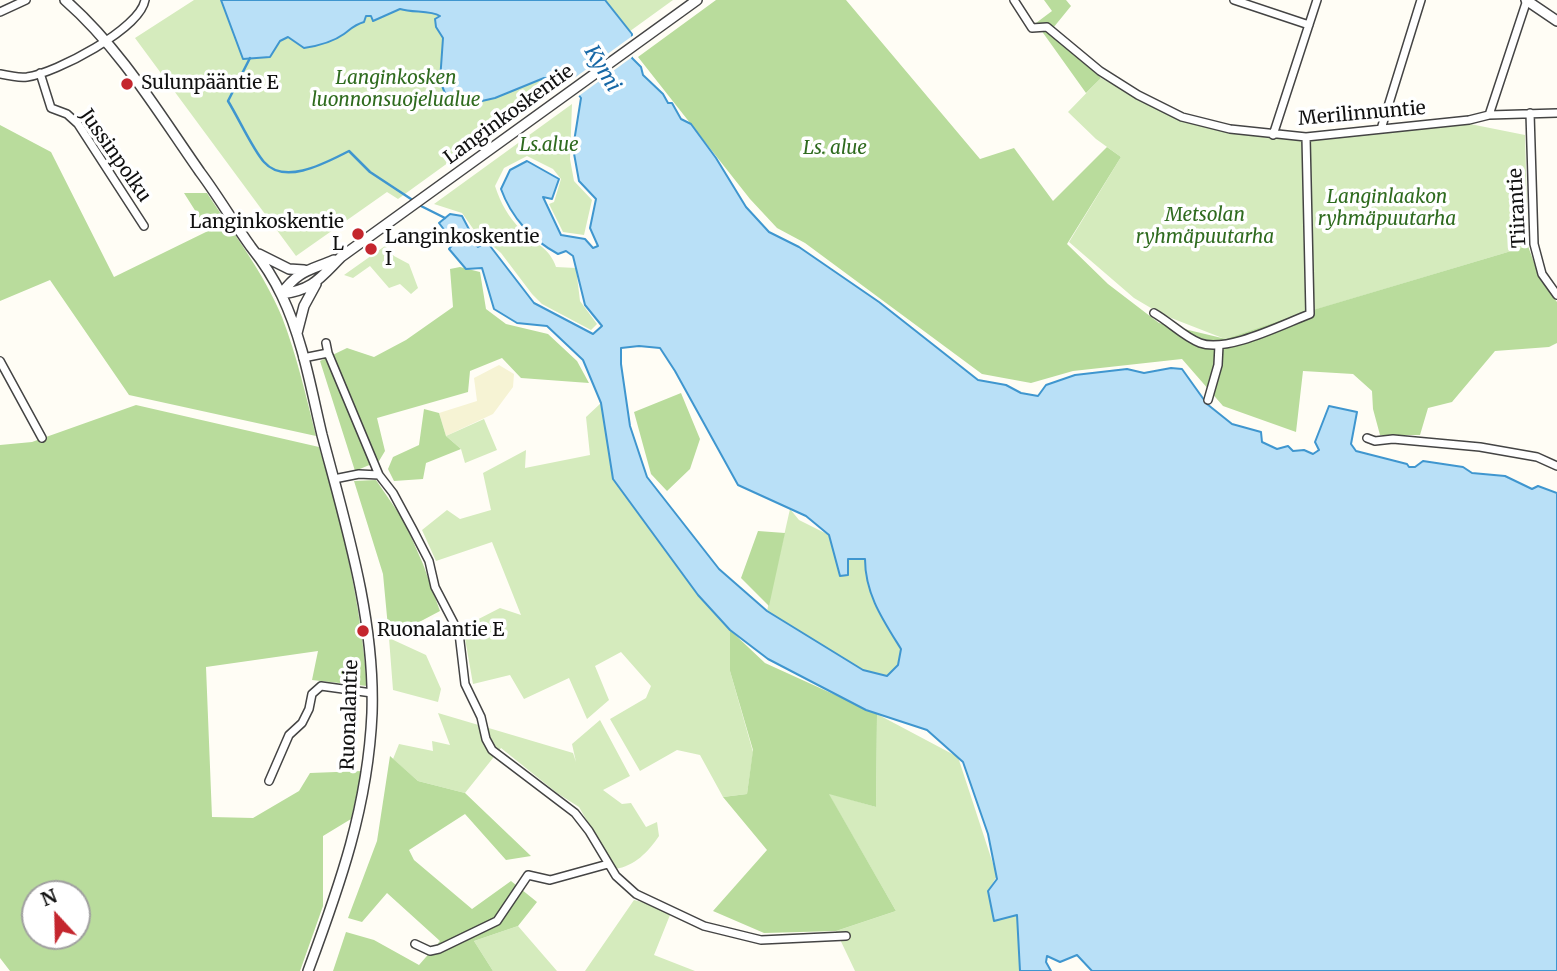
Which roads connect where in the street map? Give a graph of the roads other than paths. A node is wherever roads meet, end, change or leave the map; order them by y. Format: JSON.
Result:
{"nodes":[{"id":1,"x":26,"y":0,"type":"edge"},
{"id":2,"x":65,"y":0,"type":"edge"},
{"id":3,"x":145,"y":0,"type":"edge"},
{"id":4,"x":697,"y":0,"type":"edge"},
{"id":5,"x":1014,"y":0,"type":"edge"},
{"id":6,"x":1234,"y":0,"type":"edge"},
{"id":7,"x":1317,"y":0,"type":"edge"},
{"id":8,"x":1421,"y":0,"type":"edge"},
{"id":9,"x":1527,"y":0,"type":"edge"},
{"id":10,"x":0,"y":12,"type":"edge"},
{"id":11,"x":1557,"y":21,"type":"edge"},
{"id":12,"x":1309,"y":25,"type":"junction"},
{"id":13,"x":107,"y":41,"type":"junction"},
{"id":14,"x":40,"y":73,"type":"junction"},
{"id":15,"x":0,"y":74,"type":"edge"},
{"id":16,"x":1530,"y":113,"type":"junction"},
{"id":17,"x":1557,"y":113,"type":"edge"},
{"id":18,"x":1489,"y":115,"type":"junction"},
{"id":19,"x":1381,"y":129,"type":"junction"},
{"id":20,"x":1273,"y":135,"type":"junction"},
{"id":21,"x":1306,"y":137,"type":"junction"},
{"id":22,"x":144,"y":226,"type":"dead end"},
{"id":23,"x":257,"y":254,"type":"junction"},
{"id":24,"x":341,"y":257,"type":"junction"},
{"id":25,"x":313,"y":268,"type":"junction"},
{"id":26,"x":316,"y":284,"type":"junction"},
{"id":27,"x":281,"y":294,"type":"junction"},
{"id":28,"x":1557,"y":295,"type":"edge"},
{"id":29,"x":1154,"y":313,"type":"dead end"},
{"id":30,"x":297,"y":335,"type":"junction"},
{"id":31,"x":326,"y":343,"type":"dead end"},
{"id":32,"x":1219,"y":345,"type":"junction"},
{"id":33,"x":328,"y":353,"type":"junction"},
{"id":34,"x":303,"y":358,"type":"junction"},
{"id":35,"x":0,"y":360,"type":"edge"},
{"id":36,"x":1209,"y":400,"type":"dead end"},
{"id":37,"x":42,"y":438,"type":"dead end"},
{"id":38,"x":1367,"y":439,"type":"dead end"},
{"id":39,"x":1557,"y":466,"type":"edge"},
{"id":40,"x":379,"y":475,"type":"junction"},
{"id":41,"x":334,"y":479,"type":"junction"},
{"id":42,"x":372,"y":693,"type":"junction"},
{"id":43,"x":269,"y":781,"type":"dead end"},
{"id":44,"x":608,"y":864,"type":"junction"},
{"id":45,"x":846,"y":936,"type":"dead end"},
{"id":46,"x":415,"y":944,"type":"dead end"},
{"id":47,"x":308,"y":971,"type":"edge"}],
"edges":[{"from":1,"to":10,"type":"street"},
{"from":2,"to":13,"type":"street","name":"Ruonalantie"},
{"from":3,"to":13,"type":"street"},
{"from":4,"to":24,"type":"street","name":"Langinkoskentie"},
{"from":5,"to":20,"type":"street","name":"Merilinnuntie"},
{"from":6,"to":12,"type":"street"},
{"from":7,"to":12,"type":"street"},
{"from":8,"to":19,"type":"street"},
{"from":9,"to":11,"type":"street"},
{"from":9,"to":18,"type":"street"},
{"from":12,"to":20,"type":"street"},
{"from":13,"to":14,"type":"street"},
{"from":13,"to":23,"type":"street","name":"Ruonalantie"},
{"from":14,"to":15,"type":"street"},
{"from":14,"to":22,"type":"street","name":"Jussinpolku"},
{"from":16,"to":17,"type":"street","name":"Merilinnuntie"},
{"from":16,"to":18,"type":"street","name":"Merilinnuntie"},
{"from":16,"to":28,"type":"street","name":"Tiirantie"},
{"from":18,"to":19,"type":"street","name":"Merilinnuntie"},
{"from":19,"to":21,"type":"street","name":"Merilinnuntie"},
{"from":20,"to":21,"type":"street","name":"Merilinnuntie"},
{"from":21,"to":32,"type":"street"},
{"from":23,"to":25,"type":"street"},
{"from":23,"to":27,"type":"street","name":"Ruonalantie"},
{"from":24,"to":25,"type":"street","name":"Langinkoskentie"},
{"from":24,"to":26,"type":"street","name":"Langinkoskentie"},
{"from":25,"to":27,"type":"street","name":"Langinkoskentie"},
{"from":26,"to":27,"type":"street"},
{"from":26,"to":30,"type":"street"},
{"from":27,"to":30,"type":"street","name":"Ruonalantie"},
{"from":29,"to":32,"type":"street"},
{"from":30,"to":34,"type":"street","name":"Ruonalantie"},
{"from":31,"to":33,"type":"street"},
{"from":32,"to":36,"type":"street"},
{"from":33,"to":34,"type":"street"},
{"from":33,"to":40,"type":"street"},
{"from":34,"to":41,"type":"street","name":"Ruonalantie"},
{"from":35,"to":37,"type":"street"},
{"from":38,"to":39,"type":"street"},
{"from":40,"to":41,"type":"street"},
{"from":40,"to":44,"type":"street"},
{"from":41,"to":42,"type":"street","name":"Ruonalantie"},
{"from":42,"to":43,"type":"street"},
{"from":42,"to":47,"type":"street","name":"Ruonalantie"},
{"from":44,"to":45,"type":"street"},
{"from":44,"to":46,"type":"street"}]}
